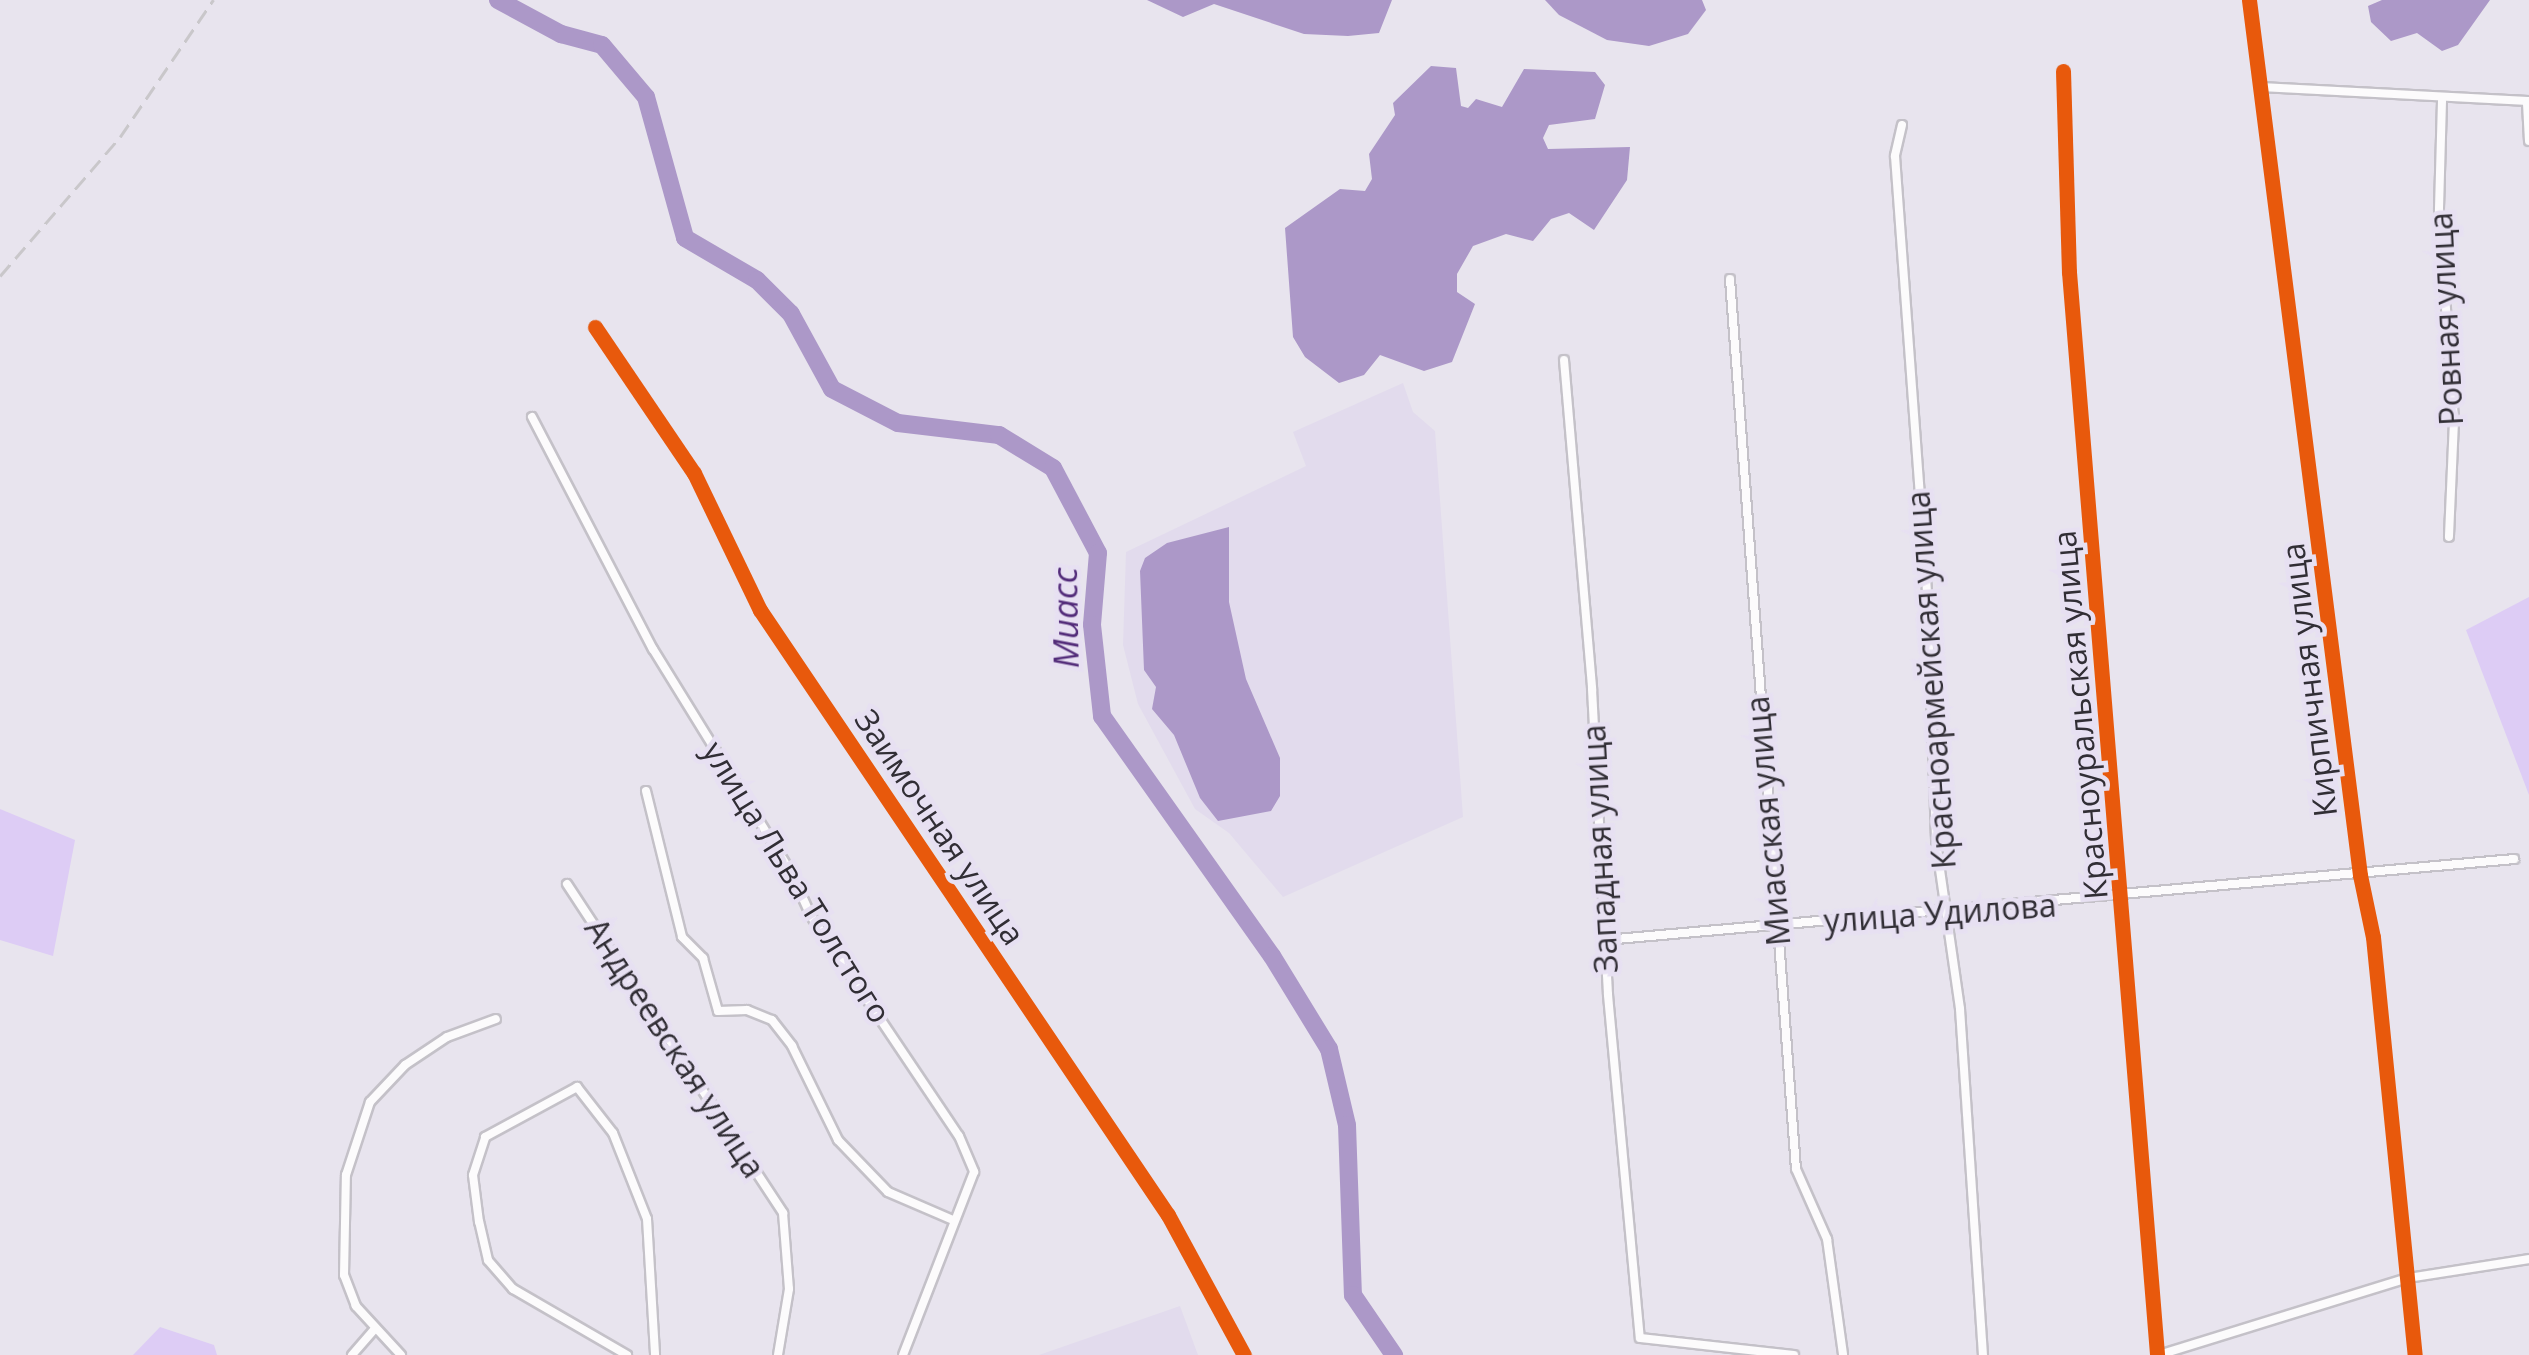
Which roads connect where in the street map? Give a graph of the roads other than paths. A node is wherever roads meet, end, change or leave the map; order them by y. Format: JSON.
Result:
{"nodes":[{"id":1,"x":2249,"y":0,"type":"edge"},
{"id":2,"x":2063,"y":71,"type":"dead end"},
{"id":3,"x":2260,"y":86,"type":"junction"},
{"id":4,"x":2442,"y":101,"type":"junction"},
{"id":5,"x":2528,"y":102,"type":"edge"},
{"id":6,"x":1902,"y":125,"type":"dead end"},
{"id":7,"x":2529,"y":141,"type":"edge"},
{"id":8,"x":1730,"y":279,"type":"dead end"},
{"id":9,"x":595,"y":327,"type":"dead end"},
{"id":10,"x":1564,"y":360,"type":"dead end"},
{"id":11,"x":532,"y":416,"type":"dead end"},
{"id":12,"x":2450,"y":537,"type":"dead end"},
{"id":13,"x":646,"y":791,"type":"dead end"},
{"id":14,"x":2514,"y":859,"type":"dead end"},
{"id":15,"x":2360,"y":875,"type":"junction"},
{"id":16,"x":567,"y":884,"type":"dead end"},
{"id":17,"x":2124,"y":897,"type":"junction"},
{"id":18,"x":1950,"y":914,"type":"junction"},
{"id":19,"x":1776,"y":925,"type":"junction"},
{"id":20,"x":1605,"y":940,"type":"junction"},
{"id":21,"x":496,"y":1019,"type":"dead end"},
{"id":22,"x":953,"y":1220,"type":"junction"},
{"id":23,"x":2529,"y":1259,"type":"edge"},
{"id":24,"x":2408,"y":1278,"type":"junction"},
{"id":25,"x":374,"y":1330,"type":"junction"},
{"id":26,"x":352,"y":1355,"type":"edge"},
{"id":27,"x":402,"y":1355,"type":"edge"},
{"id":28,"x":627,"y":1355,"type":"edge"},
{"id":29,"x":656,"y":1355,"type":"edge"},
{"id":30,"x":778,"y":1355,"type":"edge"},
{"id":31,"x":903,"y":1355,"type":"edge"},
{"id":32,"x":1244,"y":1355,"type":"edge"},
{"id":33,"x":1794,"y":1355,"type":"edge"},
{"id":34,"x":1843,"y":1355,"type":"edge"},
{"id":35,"x":1983,"y":1355,"type":"edge"},
{"id":36,"x":2158,"y":1355,"type":"edge"},
{"id":37,"x":2415,"y":1355,"type":"edge"}],
"edges":[{"from":1,"to":3,"type":"street","name":"Кирпичная улица"},
{"from":2,"to":17,"type":"street","name":"Красноуральская улица"},
{"from":3,"to":4,"type":"street"},
{"from":3,"to":15,"type":"street","name":"Кирпичная улица"},
{"from":4,"to":5,"type":"street"},
{"from":4,"to":12,"type":"street","name":"Ровная улица"},
{"from":5,"to":7,"type":"street"},
{"from":6,"to":18,"type":"street","name":"Красноармейская улица"},
{"from":8,"to":19,"type":"street","name":"Миасская улица"},
{"from":9,"to":32,"type":"street","name":"Заимочная улица"},
{"from":10,"to":20,"type":"street","name":"Западная улица"},
{"from":11,"to":22,"type":"street","name":"улица Льва Толстого"},
{"from":13,"to":22,"type":"street"},
{"from":14,"to":15,"type":"street","name":"улица Удилова"},
{"from":15,"to":17,"type":"street","name":"улица Удилова"},
{"from":15,"to":24,"type":"street","name":"Кирпичная улица"},
{"from":16,"to":30,"type":"street","name":"Андреевская улица"},
{"from":17,"to":18,"type":"street","name":"улица Удилова"},
{"from":17,"to":36,"type":"street","name":"Красноуральская улица"},
{"from":18,"to":19,"type":"street","name":"улица Удилова"},
{"from":18,"to":35,"type":"street","name":"Красноармейская улица"},
{"from":19,"to":20,"type":"street","name":"улица Удилова"},
{"from":19,"to":34,"type":"street","name":"Миасская улица"},
{"from":20,"to":33,"type":"street","name":"Западная улица"},
{"from":21,"to":25,"type":"street"},
{"from":22,"to":31,"type":"street","name":"улица Льва Толстого"},
{"from":23,"to":24,"type":"street"},
{"from":24,"to":36,"type":"street"},
{"from":24,"to":37,"type":"street","name":"Кирпичная улица"},
{"from":25,"to":26,"type":"street"},
{"from":25,"to":27,"type":"street"},
{"from":28,"to":29,"type":"street"}]}
